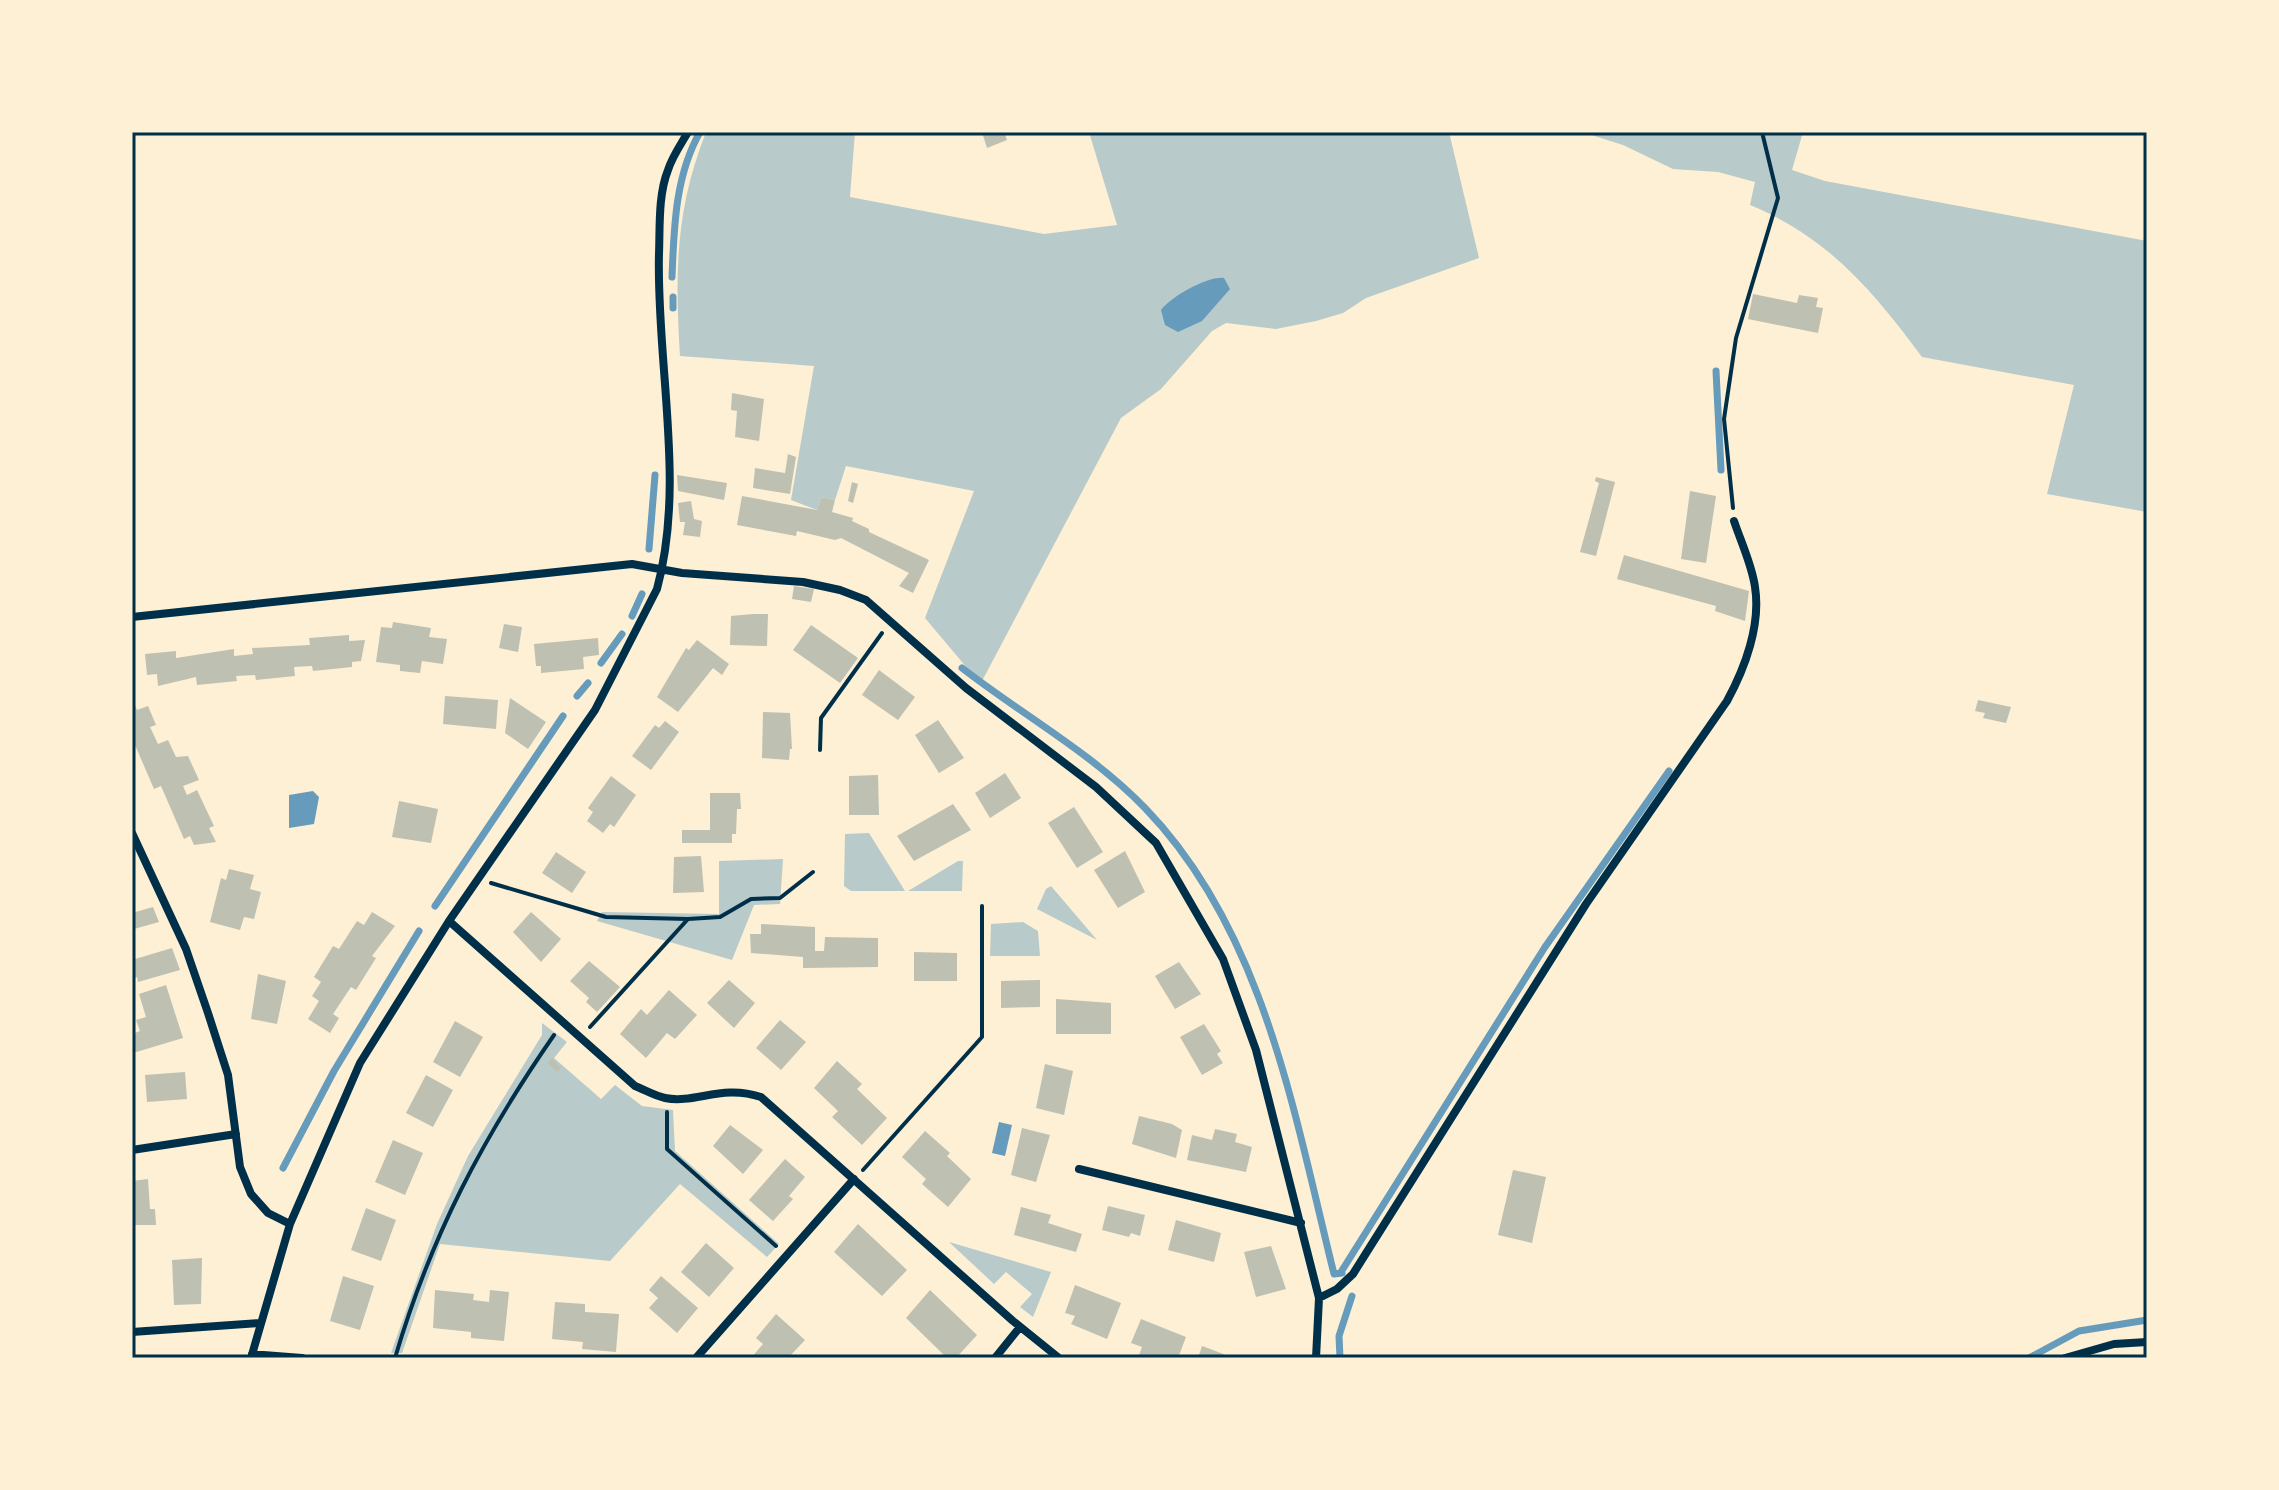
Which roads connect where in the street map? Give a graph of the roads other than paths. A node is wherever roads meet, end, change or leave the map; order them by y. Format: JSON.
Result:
{"nodes":[{"id":1,"x":688,"y":132,"type":"edge"},
{"id":2,"x":1734,"y":521,"type":"road end"},
{"id":3,"x":663,"y":568,"type":"junction"},
{"id":4,"x":132,"y":617,"type":"edge"},
{"id":5,"x":132,"y":833,"type":"edge"},
{"id":6,"x":449,"y":921,"type":"junction"},
{"id":7,"x":236,"y":1134,"type":"junction"},
{"id":8,"x":132,"y":1150,"type":"edge"},
{"id":9,"x":1079,"y":1169,"type":"dead end"},
{"id":10,"x":854,"y":1179,"type":"junction"},
{"id":11,"x":1301,"y":1223,"type":"junction"},
{"id":12,"x":290,"y":1224,"type":"junction"},
{"id":13,"x":1319,"y":1298,"type":"junction"},
{"id":14,"x":259,"y":1323,"type":"junction"},
{"id":15,"x":1020,"y":1327,"type":"junction"},
{"id":16,"x":132,"y":1332,"type":"edge"},
{"id":17,"x":2147,"y":1342,"type":"edge"},
{"id":18,"x":252,"y":1356,"type":"edge"},
{"id":19,"x":302,"y":1358,"type":"edge"},
{"id":20,"x":696,"y":1358,"type":"edge"},
{"id":21,"x":995,"y":1358,"type":"edge"},
{"id":22,"x":1059,"y":1358,"type":"edge"},
{"id":23,"x":1316,"y":1358,"type":"edge"},
{"id":24,"x":2065,"y":1358,"type":"edge"}],
"edges":[{"from":1,"to":3,"type":"street"},
{"from":2,"to":13,"type":"street"},
{"from":3,"to":4,"type":"street"},
{"from":3,"to":6,"type":"street"},
{"from":3,"to":11,"type":"street"},
{"from":5,"to":7,"type":"street"},
{"from":6,"to":10,"type":"street"},
{"from":6,"to":12,"type":"street"},
{"from":7,"to":8,"type":"street"},
{"from":7,"to":12,"type":"street"},
{"from":9,"to":11,"type":"street"},
{"from":10,"to":15,"type":"street"},
{"from":10,"to":20,"type":"street"},
{"from":11,"to":13,"type":"street"},
{"from":12,"to":14,"type":"street"},
{"from":13,"to":23,"type":"street"},
{"from":14,"to":16,"type":"street"},
{"from":14,"to":18,"type":"street"},
{"from":15,"to":21,"type":"street"},
{"from":15,"to":22,"type":"street"},
{"from":17,"to":24,"type":"street"},
{"from":18,"to":19,"type":"street"}]}
